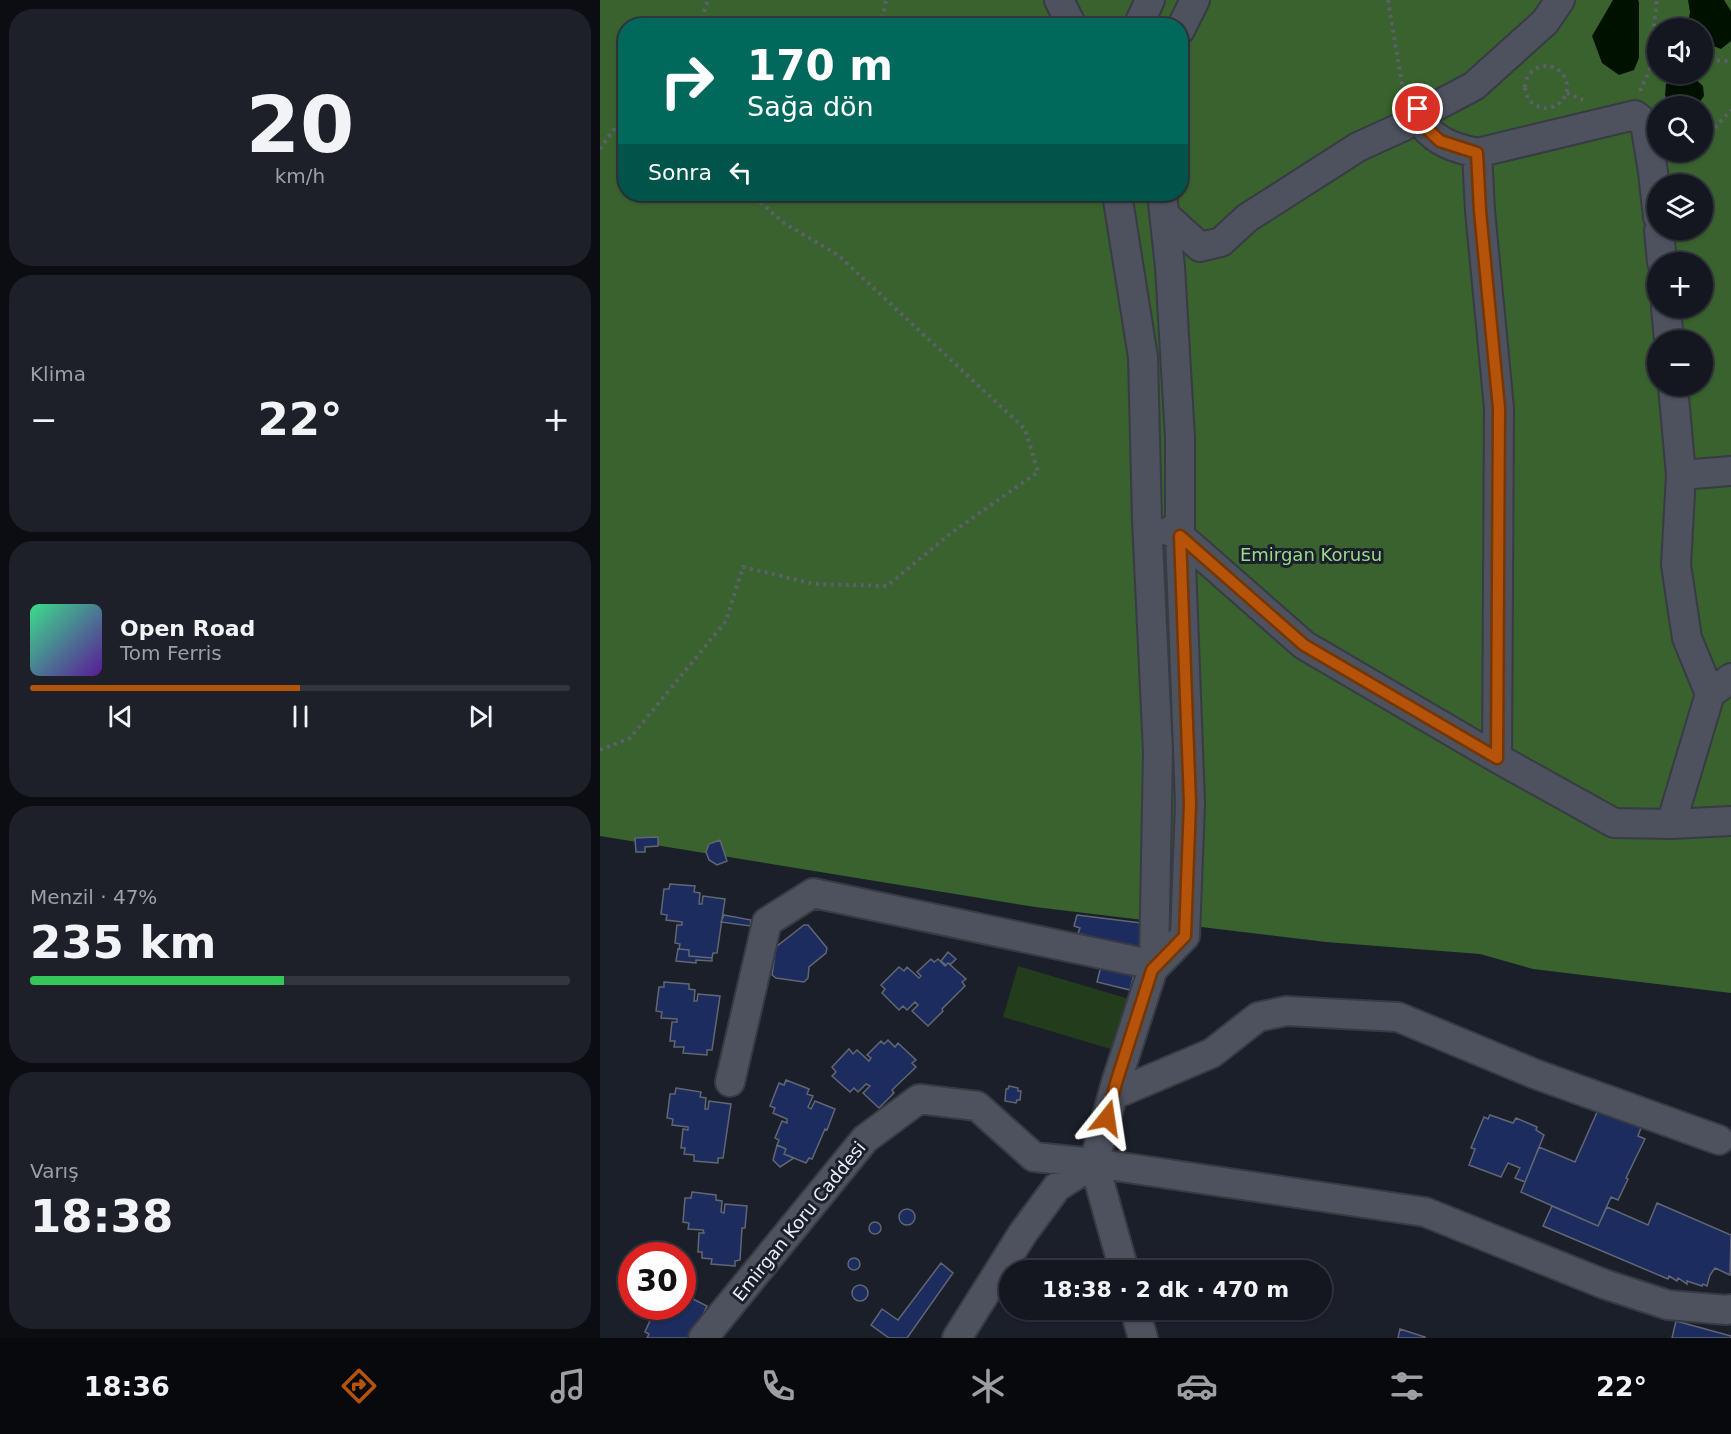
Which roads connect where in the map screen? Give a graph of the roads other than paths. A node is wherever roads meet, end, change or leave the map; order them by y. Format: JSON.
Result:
{"nodes":[{"id":1,"x":1059,"y":0,"type":"edge"},
{"id":2,"x":1150,"y":0,"type":"edge"},
{"id":3,"x":1196,"y":0,"type":"edge"},
{"id":4,"x":1560,"y":0,"type":"edge"},
{"id":5,"x":1068,"y":18,"type":"edge"},
{"id":6,"x":1142,"y":18,"type":"edge"},
{"id":7,"x":1186,"y":18,"type":"edge"},
{"id":8,"x":1414,"y":118,"type":"junction"},
{"id":9,"x":1477,"y":153,"type":"junction"},
{"id":10,"x":1653,"y":174,"type":"edge"},
{"id":11,"x":1118,"y":201,"type":"edge"},
{"id":12,"x":1164,"y":204,"type":"edge"},
{"id":13,"x":1674,"y":396,"type":"edge"},
{"id":14,"x":1731,"y":471,"type":"edge"},
{"id":15,"x":1681,"y":475,"type":"junction"},
{"id":16,"x":1147,"y":520,"type":"junction"},
{"id":17,"x":1180,"y":536,"type":"junction"},
{"id":18,"x":1721,"y":686,"type":"edge"},
{"id":19,"x":1497,"y":758,"type":"junction"},
{"id":20,"x":1731,"y":821,"type":"edge"},
{"id":21,"x":1671,"y":824,"type":"junction"},
{"id":22,"x":1153,"y":968,"type":"junction"},
{"id":23,"x":730,"y":1082,"type":"dead end"},
{"id":24,"x":1113,"y":1095,"type":"junction"},
{"id":25,"x":1719,"y":1140,"type":"dead end"},
{"id":26,"x":1094,"y":1163,"type":"junction"},
{"id":27,"x":1121,"y":1260,"type":"edge"},
{"id":28,"x":1731,"y":1309,"type":"edge"},
{"id":29,"x":1138,"y":1320,"type":"edge"},
{"id":30,"x":703,"y":1338,"type":"edge"},
{"id":31,"x":957,"y":1338,"type":"edge"},
{"id":32,"x":1143,"y":1338,"type":"edge"}],
"edges":[{"from":1,"to":5,"type":"street"},
{"from":2,"to":6,"type":"street"},
{"from":3,"to":7,"type":"street"},
{"from":4,"to":8,"type":"street"},
{"from":8,"to":9,"type":"street"},
{"from":8,"to":12,"type":"street"},
{"from":9,"to":10,"type":"street"},
{"from":9,"to":19,"type":"street"},
{"from":11,"to":16,"type":"street"},
{"from":12,"to":17,"type":"street"},
{"from":13,"to":15,"type":"street"},
{"from":14,"to":15,"type":"street"},
{"from":15,"to":18,"type":"street"},
{"from":16,"to":17,"type":"street"},
{"from":16,"to":22,"type":"street"},
{"from":17,"to":19,"type":"street"},
{"from":17,"to":22,"type":"street"},
{"from":18,"to":21,"type":"street"},
{"from":19,"to":21,"type":"street"},
{"from":20,"to":21,"type":"street"},
{"from":22,"to":23,"type":"street"},
{"from":22,"to":24,"type":"street"},
{"from":24,"to":25,"type":"street"},
{"from":24,"to":26,"type":"street"},
{"from":26,"to":27,"type":"street"},
{"from":26,"to":28,"type":"street","name":"Emirgan Koru Caddesi"},
{"from":26,"to":30,"type":"street","name":"Emirgan Koru Caddesi"},
{"from":26,"to":31,"type":"street"},
{"from":29,"to":32,"type":"street"}]}
